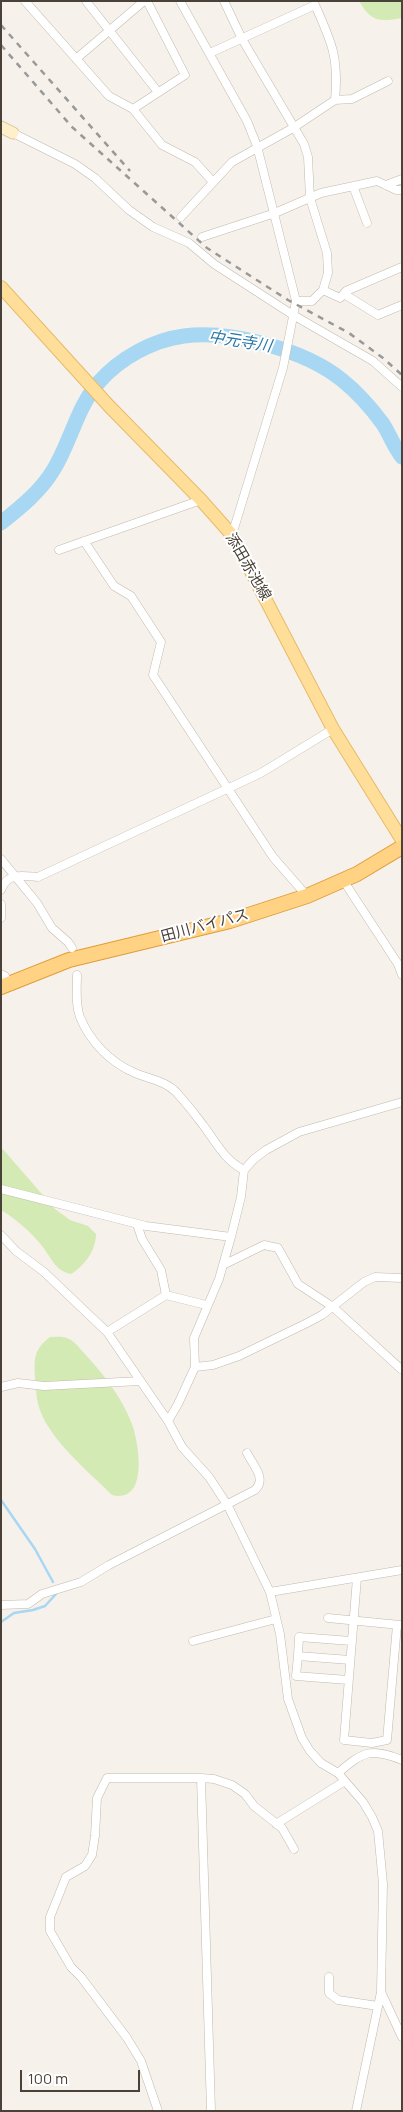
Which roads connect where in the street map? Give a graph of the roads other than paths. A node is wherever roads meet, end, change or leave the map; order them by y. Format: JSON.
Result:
{"nodes":[{"id":1,"x":25,"y":1,"type":"edge"},
{"id":2,"x":86,"y":1,"type":"edge"},
{"id":3,"x":146,"y":1,"type":"edge"},
{"id":4,"x":180,"y":1,"type":"edge"},
{"id":5,"x":224,"y":1,"type":"edge"},
{"id":6,"x":110,"y":30,"type":"junction"},
{"id":7,"x":242,"y":38,"type":"junction"},
{"id":8,"x":210,"y":53,"type":"junction"},
{"id":9,"x":76,"y":58,"type":"junction"},
{"id":10,"x":388,"y":81,"type":"dead end"},
{"id":11,"x":158,"y":92,"type":"junction"},
{"id":12,"x":335,"y":100,"type":"junction"},
{"id":13,"x":133,"y":109,"type":"junction"},
{"id":14,"x":1,"y":127,"type":"edge"},
{"id":15,"x":293,"y":128,"type":"junction"},
{"id":16,"x":13,"y":133,"type":"joint"},
{"id":17,"x":257,"y":146,"type":"junction"},
{"id":18,"x":402,"y":179,"type":"edge"},
{"id":19,"x":213,"y":182,"type":"junction"},
{"id":20,"x":386,"y":185,"type":"junction"},
{"id":21,"x":353,"y":186,"type":"junction"},
{"id":22,"x":402,"y":190,"type":"edge"},
{"id":23,"x":310,"y":198,"type":"junction"},
{"id":24,"x":275,"y":213,"type":"junction"},
{"id":25,"x":181,"y":217,"type":"dead end"},
{"id":26,"x":367,"y":224,"type":"dead end"},
{"id":27,"x":202,"y":237,"type":"dead end"},
{"id":28,"x":402,"y":267,"type":"edge"},
{"id":29,"x":1,"y":287,"type":"edge"},
{"id":30,"x":323,"y":290,"type":"junction"},
{"id":31,"x":344,"y":294,"type":"junction"},
{"id":32,"x":296,"y":300,"type":"junction"},
{"id":33,"x":402,"y":305,"type":"edge"},
{"id":34,"x":294,"y":315,"type":"junction"},
{"id":35,"x":402,"y":387,"type":"edge"},
{"id":36,"x":201,"y":500,"type":"junction"},
{"id":37,"x":232,"y":535,"type":"junction"},
{"id":38,"x":84,"y":541,"type":"junction"},
{"id":39,"x":59,"y":550,"type":"dead end"},
{"id":40,"x":333,"y":729,"type":"junction"},
{"id":41,"x":227,"y":788,"type":"junction"},
{"id":42,"x":402,"y":840,"type":"edge"},
{"id":43,"x":402,"y":847,"type":"edge"},
{"id":44,"x":1,"y":859,"type":"edge"},
{"id":45,"x":15,"y":875,"type":"junction"},
{"id":46,"x":343,"y":880,"type":"junction"},
{"id":47,"x":1,"y":890,"type":"edge"},
{"id":48,"x":307,"y":896,"type":"junction"},
{"id":49,"x":1,"y":904,"type":"edge"},
{"id":50,"x":1,"y":918,"type":"edge"},
{"id":51,"x":72,"y":948,"type":"dead end"},
{"id":52,"x":77,"y":975,"type":"dead end"},
{"id":53,"x":402,"y":975,"type":"edge"},
{"id":54,"x":4,"y":982,"type":"edge"},
{"id":55,"x":402,"y":1102,"type":"edge"},
{"id":56,"x":244,"y":1170,"type":"junction"},
{"id":57,"x":1,"y":1189,"type":"edge"},
{"id":58,"x":137,"y":1224,"type":"junction"},
{"id":59,"x":1,"y":1235,"type":"edge"},
{"id":60,"x":231,"y":1237,"type":"junction"},
{"id":61,"x":223,"y":1265,"type":"junction"},
{"id":62,"x":402,"y":1278,"type":"edge"},
{"id":63,"x":166,"y":1295,"type":"junction"},
{"id":64,"x":206,"y":1304,"type":"junction"},
{"id":65,"x":333,"y":1307,"type":"junction"},
{"id":66,"x":107,"y":1332,"type":"junction"},
{"id":67,"x":195,"y":1367,"type":"junction"},
{"id":68,"x":401,"y":1369,"type":"edge"},
{"id":69,"x":140,"y":1381,"type":"junction"},
{"id":70,"x":1,"y":1387,"type":"edge"},
{"id":71,"x":168,"y":1421,"type":"junction"},
{"id":72,"x":246,"y":1453,"type":"dead end"},
{"id":73,"x":228,"y":1506,"type":"junction"},
{"id":74,"x":402,"y":1570,"type":"edge"},
{"id":75,"x":357,"y":1578,"type":"junction"},
{"id":76,"x":270,"y":1592,"type":"junction"},
{"id":77,"x":1,"y":1606,"type":"edge"},
{"id":78,"x":328,"y":1618,"type":"dead end"},
{"id":79,"x":276,"y":1619,"type":"junction"},
{"id":80,"x":353,"y":1620,"type":"junction"},
{"id":81,"x":399,"y":1625,"type":"edge"},
{"id":82,"x":193,"y":1641,"type":"dead end"},
{"id":83,"x":351,"y":1641,"type":"junction"},
{"id":84,"x":298,"y":1656,"type":"junction"},
{"id":85,"x":350,"y":1660,"type":"junction"},
{"id":86,"x":348,"y":1680,"type":"junction"},
{"id":87,"x":392,"y":1684,"type":"junction"},
{"id":88,"x":402,"y":1686,"type":"edge"},
{"id":89,"x":402,"y":1760,"type":"edge"},
{"id":90,"x":338,"y":1773,"type":"junction"},
{"id":91,"x":201,"y":1778,"type":"junction"},
{"id":92,"x":345,"y":1781,"type":"junction"},
{"id":93,"x":276,"y":1824,"type":"junction"},
{"id":94,"x":294,"y":1849,"type":"dead end"},
{"id":95,"x":329,"y":1977,"type":"dead end"},
{"id":96,"x":381,"y":1992,"type":"junction"},
{"id":97,"x":378,"y":2006,"type":"junction"},
{"id":98,"x":402,"y":2037,"type":"edge"},
{"id":99,"x":158,"y":2111,"type":"edge"},
{"id":100,"x":211,"y":2111,"type":"edge"},
{"id":101,"x":356,"y":2111,"type":"edge"}],
"edges":[{"from":1,"to":9,"type":"street"},
{"from":2,"to":6,"type":"street"},
{"from":3,"to":6,"type":"street"},
{"from":3,"to":11,"type":"street"},
{"from":4,"to":8,"type":"street"},
{"from":5,"to":7,"type":"street"},
{"from":6,"to":9,"type":"street"},
{"from":6,"to":11,"type":"street"},
{"from":7,"to":8,"type":"street"},
{"from":7,"to":12,"type":"street"},
{"from":7,"to":15,"type":"street"},
{"from":8,"to":17,"type":"street"},
{"from":9,"to":13,"type":"street"},
{"from":10,"to":12,"type":"street"},
{"from":11,"to":13,"type":"street"},
{"from":12,"to":15,"type":"street"},
{"from":13,"to":19,"type":"street"},
{"from":14,"to":16,"type":"main road"},
{"from":15,"to":17,"type":"street"},
{"from":15,"to":23,"type":"street"},
{"from":16,"to":34,"type":"street"},
{"from":17,"to":19,"type":"street"},
{"from":17,"to":24,"type":"street"},
{"from":18,"to":20,"type":"street"},
{"from":19,"to":25,"type":"street"},
{"from":20,"to":21,"type":"street"},
{"from":20,"to":22,"type":"street"},
{"from":21,"to":23,"type":"street"},
{"from":21,"to":26,"type":"street"},
{"from":23,"to":24,"type":"street"},
{"from":23,"to":30,"type":"street"},
{"from":24,"to":27,"type":"street"},
{"from":24,"to":32,"type":"street"},
{"from":28,"to":31,"type":"street"},
{"from":29,"to":36,"type":"main road","name":"添田赤池線"},
{"from":30,"to":31,"type":"street"},
{"from":30,"to":32,"type":"street"},
{"from":31,"to":33,"type":"street"},
{"from":32,"to":34,"type":"street"},
{"from":34,"to":35,"type":"street"},
{"from":34,"to":37,"type":"street"},
{"from":36,"to":37,"type":"main road","name":"添田赤池線"},
{"from":36,"to":38,"type":"street"},
{"from":37,"to":40,"type":"main road","name":"添田赤池線"},
{"from":38,"to":39,"type":"street"},
{"from":38,"to":41,"type":"street"},
{"from":40,"to":41,"type":"street"},
{"from":40,"to":42,"type":"main road","name":"添田赤池線"},
{"from":41,"to":45,"type":"street"},
{"from":41,"to":48,"type":"street"},
{"from":43,"to":46,"type":"highway","name":"田川バイパス"},
{"from":44,"to":45,"type":"street"},
{"from":45,"to":47,"type":"street"},
{"from":45,"to":51,"type":"street"},
{"from":46,"to":48,"type":"highway","name":"田川バイパス"},
{"from":46,"to":53,"type":"street"},
{"from":48,"to":54,"type":"highway","name":"田川バイパス"},
{"from":49,"to":50,"type":"street"},
{"from":52,"to":56,"type":"street"},
{"from":55,"to":56,"type":"street"},
{"from":56,"to":60,"type":"street"},
{"from":57,"to":58,"type":"street"},
{"from":58,"to":60,"type":"street"},
{"from":58,"to":63,"type":"street"},
{"from":59,"to":66,"type":"street"},
{"from":60,"to":61,"type":"street"},
{"from":61,"to":64,"type":"street"},
{"from":61,"to":65,"type":"street"},
{"from":62,"to":65,"type":"street"},
{"from":63,"to":64,"type":"street"},
{"from":63,"to":66,"type":"street"},
{"from":64,"to":67,"type":"street"},
{"from":65,"to":67,"type":"street"},
{"from":65,"to":68,"type":"street"},
{"from":66,"to":69,"type":"street"},
{"from":67,"to":71,"type":"street"},
{"from":69,"to":70,"type":"street"},
{"from":69,"to":71,"type":"street"},
{"from":71,"to":73,"type":"street"},
{"from":72,"to":73,"type":"street"},
{"from":73,"to":76,"type":"street"},
{"from":73,"to":77,"type":"street"},
{"from":74,"to":75,"type":"street"},
{"from":75,"to":76,"type":"street"},
{"from":75,"to":80,"type":"street"},
{"from":76,"to":79,"type":"street"},
{"from":78,"to":80,"type":"street"},
{"from":79,"to":82,"type":"street"},
{"from":79,"to":90,"type":"street"},
{"from":80,"to":81,"type":"street"},
{"from":80,"to":83,"type":"street"},
{"from":81,"to":87,"type":"street"},
{"from":83,"to":84,"type":"street"},
{"from":83,"to":85,"type":"street"},
{"from":84,"to":85,"type":"street"},
{"from":84,"to":86,"type":"street"},
{"from":85,"to":86,"type":"street"},
{"from":86,"to":87,"type":"street"},
{"from":87,"to":88,"type":"street"},
{"from":89,"to":90,"type":"street"},
{"from":90,"to":92,"type":"street"},
{"from":91,"to":93,"type":"street"},
{"from":91,"to":99,"type":"street"},
{"from":91,"to":100,"type":"street"},
{"from":92,"to":93,"type":"street"},
{"from":92,"to":96,"type":"street"},
{"from":93,"to":94,"type":"street"},
{"from":95,"to":97,"type":"street"},
{"from":96,"to":97,"type":"street"},
{"from":96,"to":98,"type":"street"},
{"from":97,"to":101,"type":"street"}]}
